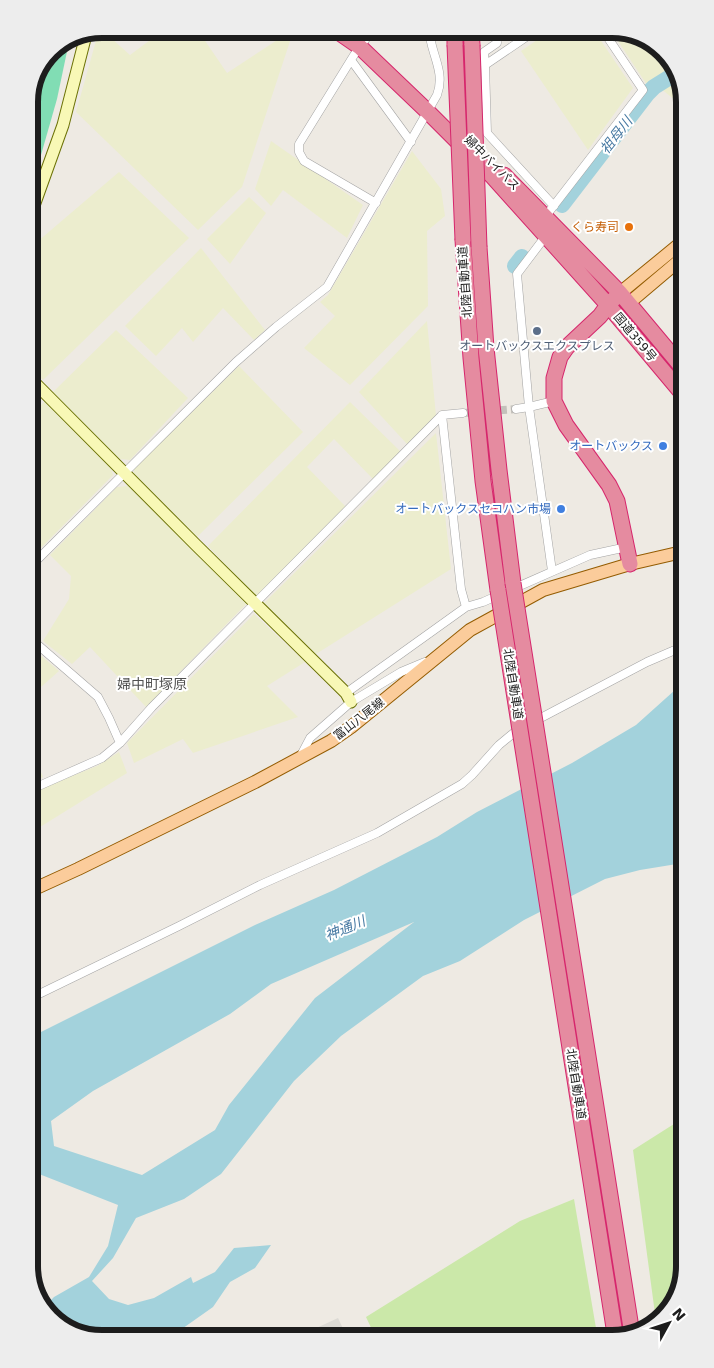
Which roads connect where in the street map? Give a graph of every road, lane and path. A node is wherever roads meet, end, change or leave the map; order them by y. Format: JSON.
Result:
{"nodes":[{"id":1,"x":430,"y":38,"type":"edge"},
{"id":2,"x":456,"y":38,"type":"edge"},
{"id":3,"x":472,"y":38,"type":"edge"},
{"id":4,"x":497,"y":38,"type":"edge"},
{"id":5,"x":525,"y":38,"type":"edge"},
{"id":6,"x":608,"y":38,"type":"edge"},
{"id":7,"x":366,"y":39,"type":"edge"},
{"id":8,"x":85,"y":40,"type":"edge"},
{"id":9,"x":351,"y":60,"type":"junction"},
{"id":10,"x":485,"y":65,"type":"junction"},
{"id":11,"x":430,"y":107,"type":"junction"},
{"id":12,"x":411,"y":142,"type":"junction"},
{"id":13,"x":38,"y":195,"type":"edge"},
{"id":14,"x":376,"y":203,"type":"junction"},
{"id":15,"x":549,"y":211,"type":"junction"},
{"id":16,"x":545,"y":237,"type":"junction"},
{"id":17,"x":676,"y":248,"type":"edge"},
{"id":18,"x":676,"y":264,"type":"edge"},
{"id":19,"x":624,"y":298,"type":"junction"},
{"id":20,"x":608,"y":312,"type":"junction"},
{"id":21,"x":676,"y":360,"type":"edge"},
{"id":22,"x":38,"y":386,"type":"edge"},
{"id":23,"x":676,"y":387,"type":"edge"},
{"id":24,"x":554,"y":400,"type":"junction"},
{"id":25,"x":529,"y":407,"type":"junction"},
{"id":26,"x":516,"y":409,"type":"tunnel mouth"},
{"id":27,"x":463,"y":414,"type":"tunnel mouth"},
{"id":28,"x":442,"y":415,"type":"junction"},
{"id":29,"x":124,"y":473,"type":"junction"},
{"id":30,"x":627,"y":547,"type":"junction"},
{"id":31,"x":676,"y":553,"type":"edge"},
{"id":32,"x":38,"y":559,"type":"edge"},
{"id":33,"x":630,"y":564,"type":"junction"},
{"id":34,"x":552,"y":571,"type":"junction"},
{"id":35,"x":255,"y":604,"type":"junction"},
{"id":36,"x":466,"y":607,"type":"junction"},
{"id":37,"x":38,"y":645,"type":"edge"},
{"id":38,"x":676,"y":650,"type":"edge"},
{"id":39,"x":436,"y":658,"type":"junction"},
{"id":40,"x":348,"y":697,"type":"junction"},
{"id":41,"x":120,"y":743,"type":"junction"},
{"id":42,"x":300,"y":756,"type":"junction"},
{"id":43,"x":38,"y":786,"type":"edge"},
{"id":44,"x":38,"y":887,"type":"edge"},
{"id":45,"x":38,"y":995,"type":"edge"},
{"id":46,"x":631,"y":1328,"type":"edge"},
{"id":47,"x":614,"y":1330,"type":"edge"}],
"edges":[{"from":1,"to":11,"type":"street"},
{"from":2,"to":47,"type":"highway","name":"北陸自動車道","bridge":true},
{"from":3,"to":46,"type":"highway","name":"北陸自動車道","bridge":true},
{"from":4,"to":10,"type":"street"},
{"from":5,"to":10,"type":"street"},
{"from":6,"to":15,"type":"street"},
{"from":7,"to":9,"type":"street"},
{"from":7,"to":11,"type":"highway","name":"婦中バイパス"},
{"from":8,"to":13,"type":"street"},
{"from":9,"to":12,"type":"street"},
{"from":9,"to":14,"type":"street"},
{"from":10,"to":15,"type":"street"},
{"from":11,"to":12,"type":"street"},
{"from":11,"to":15,"type":"highway","name":"婦中バイパス"},
{"from":11,"to":16,"type":"highway","name":"婦中バイパス"},
{"from":12,"to":14,"type":"street"},
{"from":14,"to":29,"type":"street"},
{"from":15,"to":19,"type":"highway","name":"婦中バイパス"},
{"from":16,"to":20,"type":"highway","name":"婦中バイパス"},
{"from":16,"to":25,"type":"street"},
{"from":17,"to":19,"type":"main road"},
{"from":18,"to":19,"type":"main road"},
{"from":19,"to":20,"type":"highway"},
{"from":19,"to":21,"type":"highway","name":"国道359号"},
{"from":20,"to":23,"type":"highway","name":"国道359号"},
{"from":20,"to":24,"type":"highway"},
{"from":22,"to":29,"type":"street"},
{"from":24,"to":25,"type":"street"},
{"from":24,"to":30,"type":"highway"},
{"from":25,"to":26,"type":"street"},
{"from":25,"to":34,"type":"street"},
{"from":27,"to":28,"type":"street"},
{"from":28,"to":35,"type":"street"},
{"from":28,"to":36,"type":"street"},
{"from":29,"to":32,"type":"street"},
{"from":29,"to":35,"type":"street"},
{"from":30,"to":33,"type":"highway"},
{"from":30,"to":34,"type":"street"},
{"from":31,"to":33,"type":"main road","name":"富山八尾線"},
{"from":33,"to":39,"type":"main road","name":"富山八尾線"},
{"from":34,"to":36,"type":"street"},
{"from":35,"to":40,"type":"street"},
{"from":35,"to":41,"type":"street"},
{"from":36,"to":40,"type":"street"},
{"from":37,"to":41,"type":"street"},
{"from":38,"to":45,"type":"street"},
{"from":39,"to":40,"type":"street"},
{"from":39,"to":42,"type":"main road","name":"富山八尾線"},
{"from":40,"to":42,"type":"street"},
{"from":41,"to":43,"type":"street"},
{"from":42,"to":44,"type":"main road","name":"富山八尾線"}]}
